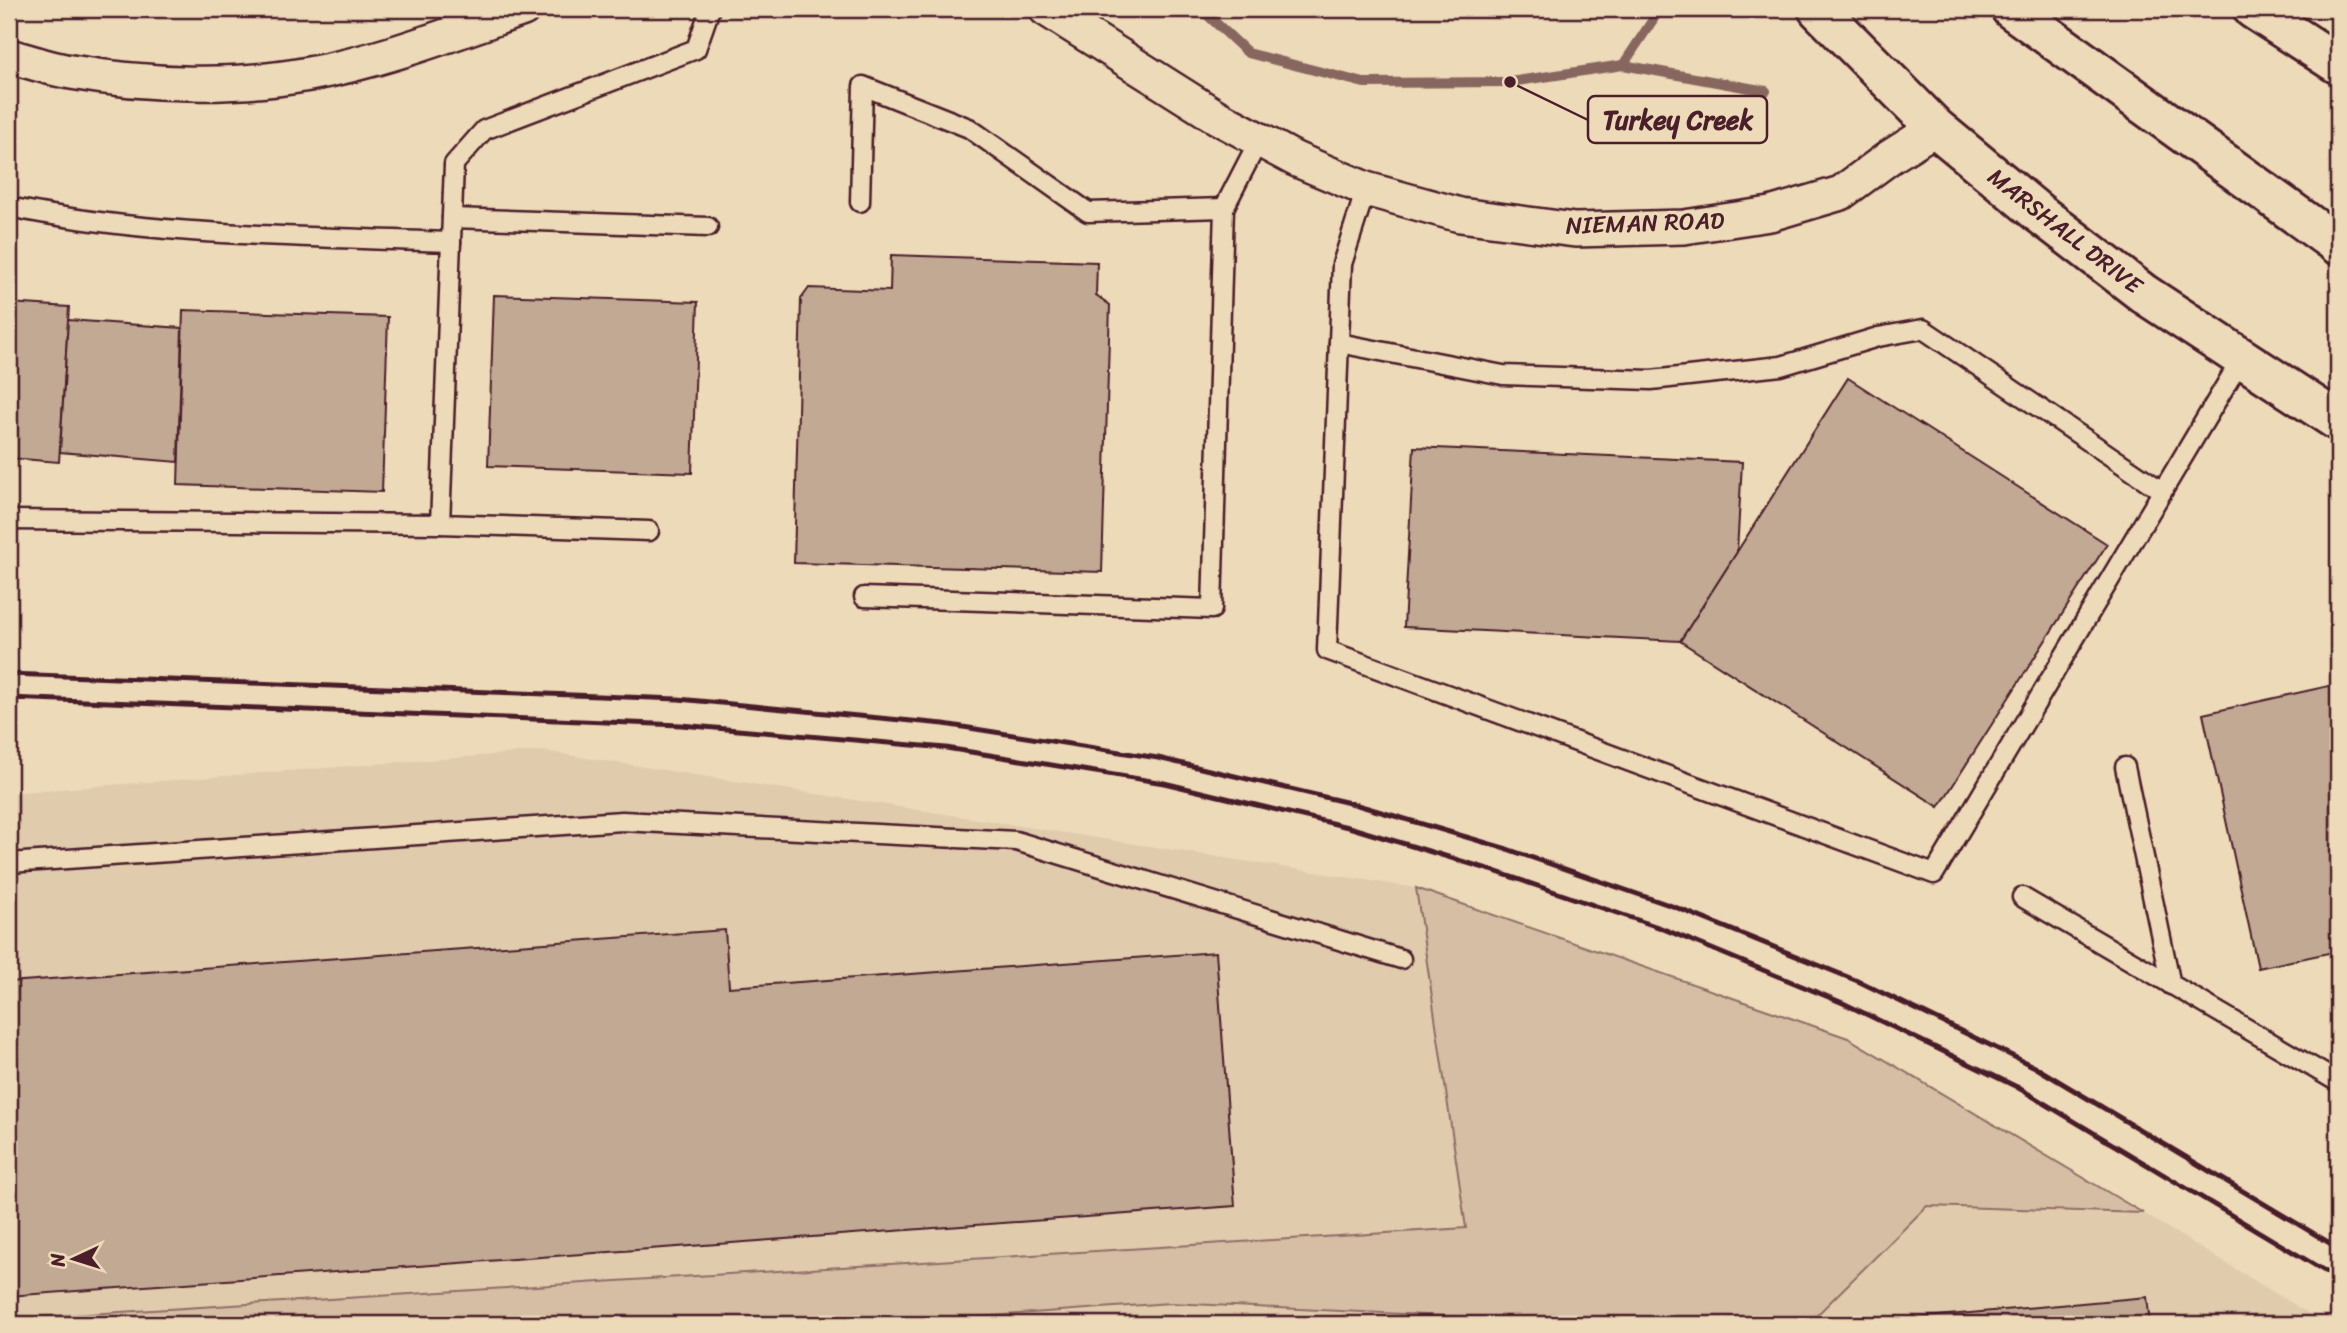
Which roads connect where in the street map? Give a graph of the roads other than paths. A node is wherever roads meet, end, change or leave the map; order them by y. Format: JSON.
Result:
{"nodes":[{"id":1,"x":523,"y":9,"type":"edge"},
{"id":2,"x":710,"y":9,"type":"edge"},
{"id":3,"x":1046,"y":9,"type":"edge"},
{"id":4,"x":1818,"y":9,"type":"edge"},
{"id":5,"x":2011,"y":9,"type":"edge"},
{"id":6,"x":2253,"y":9,"type":"edge"},
{"id":7,"x":9,"y":56,"type":"edge"},
{"id":8,"x":2338,"y":64,"type":"edge"},
{"id":9,"x":1936,"y":128,"type":"junction"},
{"id":10,"x":1259,"y":140,"type":"junction"},
{"id":11,"x":1366,"y":189,"type":"junction"},
{"id":12,"x":860,"y":202,"type":"dead end"},
{"id":13,"x":9,"y":206,"type":"edge"},
{"id":14,"x":1224,"y":208,"type":"junction"},
{"id":15,"x":452,"y":218,"type":"junction"},
{"id":16,"x":708,"y":227,"type":"dead end"},
{"id":17,"x":451,"y":242,"type":"junction"},
{"id":18,"x":2338,"y":245,"type":"edge"},
{"id":19,"x":1339,"y":343,"type":"junction"},
{"id":20,"x":2242,"y":358,"type":"junction"},
{"id":21,"x":2338,"y":421,"type":"edge"},
{"id":22,"x":2162,"y":491,"type":"junction"},
{"id":23,"x":9,"y":520,"type":"edge"},
{"id":24,"x":440,"y":523,"type":"junction"},
{"id":25,"x":649,"y":531,"type":"dead end"},
{"id":26,"x":864,"y":597,"type":"dead end"},
{"id":27,"x":2124,"y":767,"type":"dead end"},
{"id":28,"x":9,"y":863,"type":"edge"},
{"id":29,"x":2022,"y":897,"type":"dead end"},
{"id":30,"x":1401,"y":959,"type":"dead end"},
{"id":31,"x":2171,"y":985,"type":"junction"},
{"id":32,"x":2338,"y":1082,"type":"edge"}],
"edges":[{"from":1,"to":7,"type":"street"},
{"from":2,"to":15,"type":"lane"},
{"from":3,"to":10,"type":"street","name":"NIEMAN ROAD"},
{"from":4,"to":9,"type":"main road","name":"MARSHALL DRIVE"},
{"from":5,"to":18,"type":"main road"},
{"from":6,"to":8,"type":"main road"},
{"from":9,"to":11,"type":"street","name":"NIEMAN ROAD"},
{"from":9,"to":20,"type":"main road","name":"MARSHALL DRIVE"},
{"from":10,"to":11,"type":"street","name":"NIEMAN ROAD"},
{"from":10,"to":14,"type":"lane"},
{"from":11,"to":19,"type":"lane"},
{"from":12,"to":14,"type":"lane"},
{"from":13,"to":17,"type":"lane"},
{"from":14,"to":26,"type":"lane"},
{"from":15,"to":16,"type":"lane"},
{"from":15,"to":17,"type":"lane"},
{"from":17,"to":24,"type":"lane"},
{"from":19,"to":22,"type":"lane"},
{"from":19,"to":22,"type":"lane"},
{"from":20,"to":21,"type":"main road","name":"MARSHALL DRIVE"},
{"from":20,"to":22,"type":"lane"},
{"from":23,"to":24,"type":"lane"},
{"from":24,"to":25,"type":"lane"},
{"from":27,"to":31,"type":"lane"},
{"from":28,"to":30,"type":"lane"},
{"from":29,"to":31,"type":"lane"},
{"from":31,"to":32,"type":"lane"}]}
